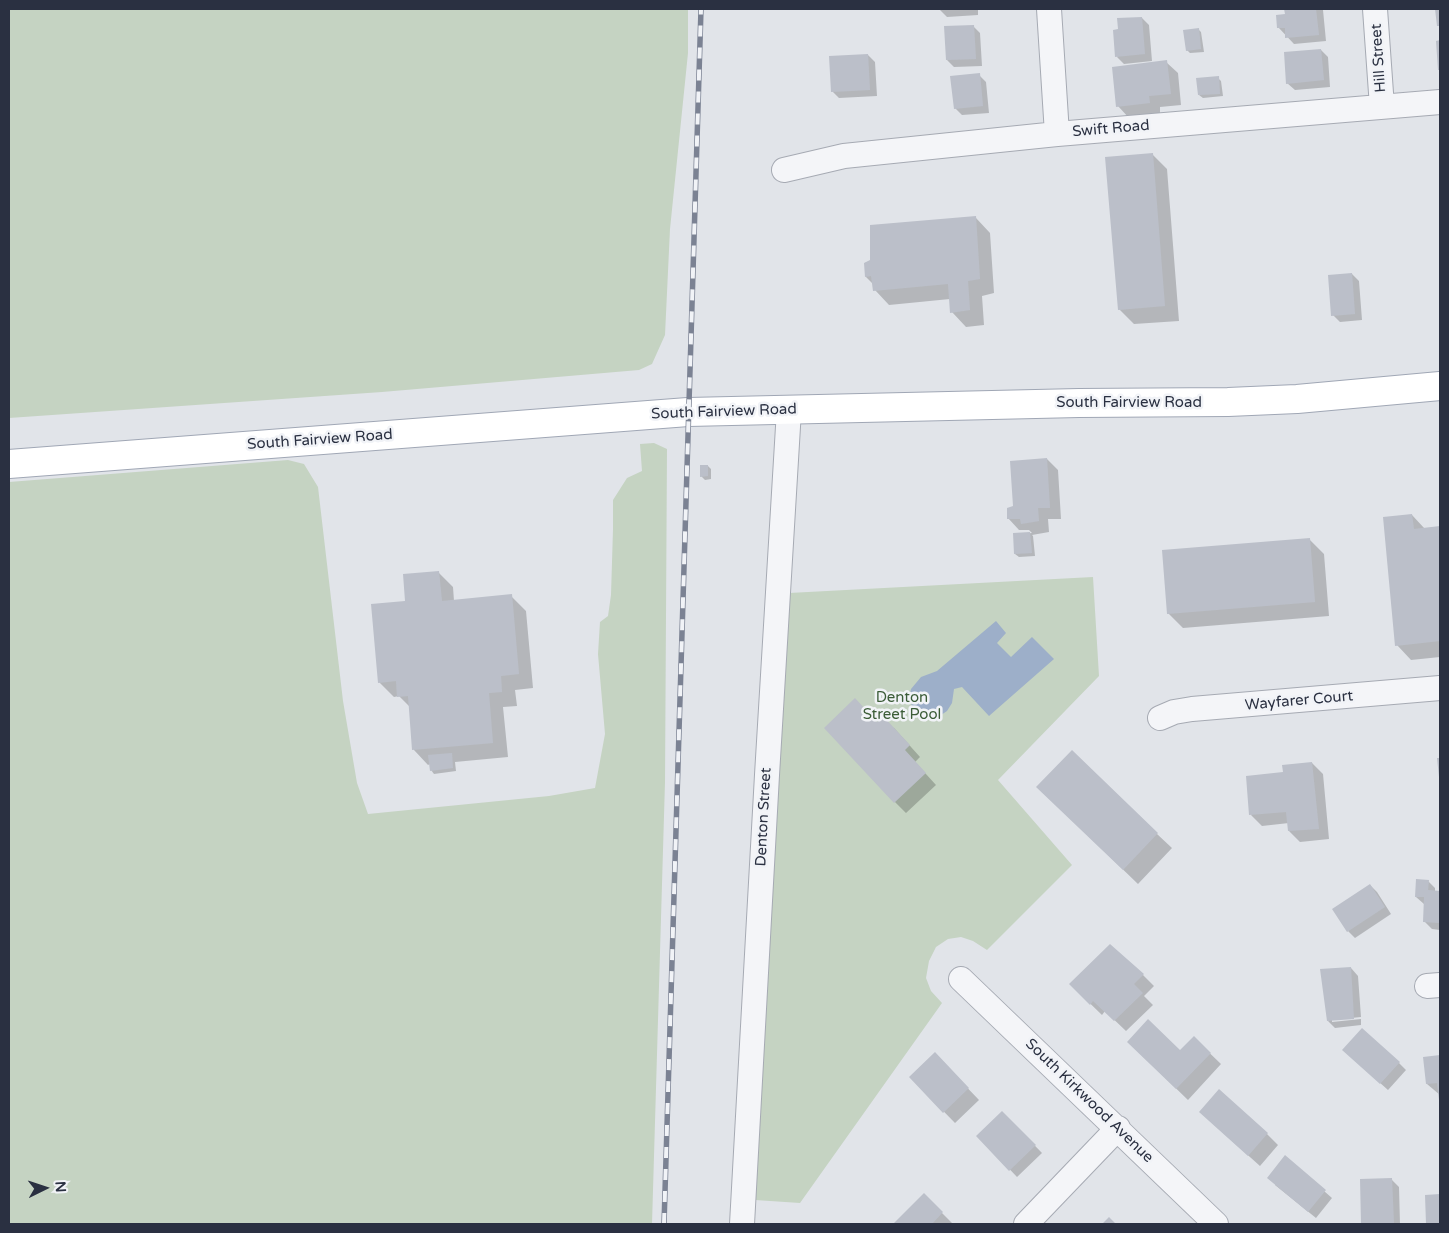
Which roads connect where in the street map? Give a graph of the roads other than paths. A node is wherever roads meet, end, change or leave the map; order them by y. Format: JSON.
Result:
{"nodes":[{"id":1,"x":1049,"y":9,"type":"edge"},
{"id":2,"x":1375,"y":9,"type":"edge"},
{"id":3,"x":1440,"y":102,"type":"edge"},
{"id":4,"x":1382,"y":107,"type":"junction"},
{"id":5,"x":1057,"y":134,"type":"junction"},
{"id":6,"x":784,"y":170,"type":"dead end"},
{"id":7,"x":1440,"y":386,"type":"edge"},
{"id":8,"x":789,"y":410,"type":"junction"},
{"id":9,"x":9,"y":464,"type":"edge"},
{"id":10,"x":1440,"y":688,"type":"edge"},
{"id":11,"x":1160,"y":718,"type":"dead end"},
{"id":12,"x":961,"y":979,"type":"dead end"},
{"id":13,"x":1118,"y":1128,"type":"junction"},
{"id":14,"x":742,"y":1224,"type":"edge"},
{"id":15,"x":1026,"y":1224,"type":"edge"},
{"id":16,"x":1216,"y":1224,"type":"edge"}],
"edges":[{"from":1,"to":5,"type":"street"},
{"from":2,"to":4,"type":"street","name":"Hill Street"},
{"from":3,"to":4,"type":"street","name":"Swift Road"},
{"from":4,"to":5,"type":"street","name":"Swift Road"},
{"from":5,"to":6,"type":"street","name":"Swift Road"},
{"from":7,"to":8,"type":"main road","name":"South Fairview Road"},
{"from":8,"to":9,"type":"main road","name":"South Fairview Road"},
{"from":8,"to":14,"type":"street","name":"Denton Street"},
{"from":10,"to":11,"type":"street","name":"Wayfarer Court"},
{"from":12,"to":13,"type":"street","name":"South Kirkwood Avenue"},
{"from":13,"to":15,"type":"street"},
{"from":13,"to":16,"type":"street","name":"South Kirkwood Avenue"}]}
